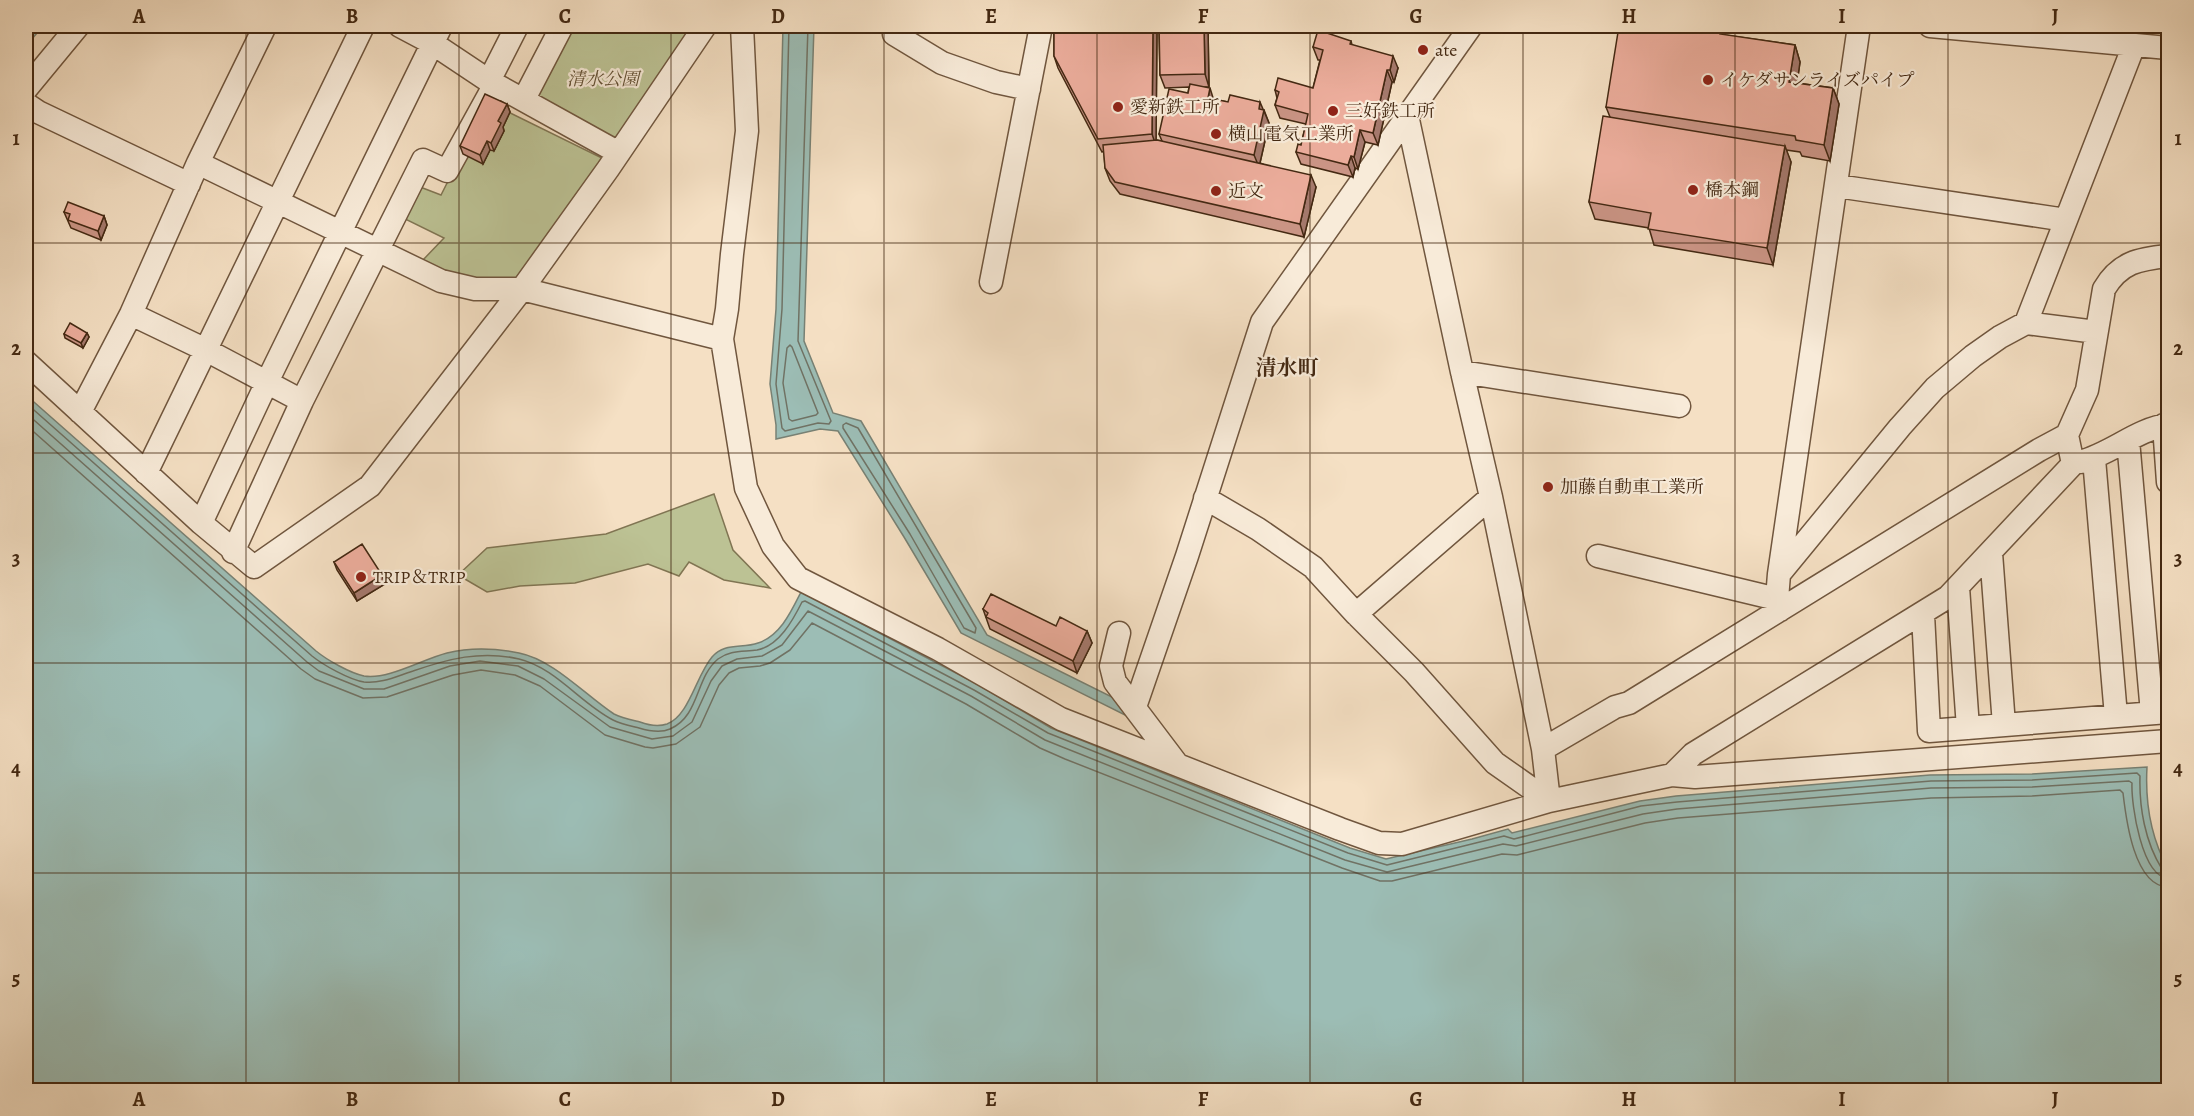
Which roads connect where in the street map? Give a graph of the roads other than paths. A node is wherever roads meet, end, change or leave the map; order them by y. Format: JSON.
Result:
{"nodes":[{"id":1,"x":78,"y":26,"type":"edge"},
{"id":2,"x":265,"y":26,"type":"edge"},
{"id":3,"x":363,"y":26,"type":"edge"},
{"id":4,"x":400,"y":26,"type":"edge"},
{"id":5,"x":517,"y":26,"type":"edge"},
{"id":6,"x":562,"y":26,"type":"edge"},
{"id":7,"x":705,"y":26,"type":"edge"},
{"id":8,"x":742,"y":26,"type":"edge"},
{"id":9,"x":899,"y":26,"type":"edge"},
{"id":10,"x":1041,"y":26,"type":"edge"},
{"id":11,"x":1471,"y":26,"type":"edge"},
{"id":12,"x":1859,"y":26,"type":"edge"},
{"id":13,"x":1930,"y":26,"type":"edge"},
{"id":14,"x":436,"y":34,"type":"edge"},
{"id":15,"x":2134,"y":45,"type":"junction"},
{"id":16,"x":2169,"y":48,"type":"edge"},
{"id":17,"x":492,"y":82,"type":"junction"},
{"id":18,"x":26,"y":89,"type":"edge"},
{"id":19,"x":1029,"y":89,"type":"junction"},
{"id":20,"x":524,"y":99,"type":"junction"},
{"id":21,"x":26,"y":104,"type":"edge"},
{"id":22,"x":1407,"y":115,"type":"junction"},
{"id":23,"x":619,"y":153,"type":"junction"},
{"id":24,"x":198,"y":163,"type":"junction"},
{"id":25,"x":189,"y":184,"type":"junction"},
{"id":26,"x":1837,"y":186,"type":"junction"},
{"id":27,"x":277,"y":201,"type":"junction"},
{"id":28,"x":2066,"y":220,"type":"junction"},
{"id":29,"x":341,"y":233,"type":"junction"},
{"id":30,"x":380,"y":250,"type":"junction"},
{"id":31,"x":2169,"y":256,"type":"edge"},
{"id":32,"x":991,"y":282,"type":"dead end"},
{"id":33,"x":522,"y":290,"type":"junction"},
{"id":34,"x":131,"y":314,"type":"junction"},
{"id":35,"x":2026,"y":323,"type":"junction"},
{"id":36,"x":2096,"y":332,"type":"junction"},
{"id":37,"x":722,"y":339,"type":"junction"},
{"id":38,"x":206,"y":350,"type":"junction"},
{"id":39,"x":26,"y":362,"type":"edge"},
{"id":40,"x":1462,"y":372,"type":"junction"},
{"id":41,"x":267,"y":382,"type":"junction"},
{"id":42,"x":302,"y":401,"type":"junction"},
{"id":43,"x":1679,"y":406,"type":"dead end"},
{"id":44,"x":80,"y":412,"type":"junction"},
{"id":45,"x":2166,"y":425,"type":"edge"},
{"id":46,"x":2067,"y":435,"type":"junction"},
{"id":47,"x":2128,"y":440,"type":"junction"},
{"id":48,"x":2084,"y":461,"type":"junction"},
{"id":49,"x":146,"y":473,"type":"junction"},
{"id":50,"x":2169,"y":482,"type":"edge"},
{"id":51,"x":1491,"y":497,"type":"junction"},
{"id":52,"x":1205,"y":498,"type":"junction"},
{"id":53,"x":201,"y":523,"type":"junction"},
{"id":54,"x":233,"y":552,"type":"junction"},
{"id":55,"x":1990,"y":553,"type":"junction"},
{"id":56,"x":1598,"y":556,"type":"dead end"},
{"id":57,"x":1779,"y":574,"type":"junction"},
{"id":58,"x":1958,"y":587,"type":"junction"},
{"id":59,"x":1778,"y":604,"type":"junction"},
{"id":60,"x":1356,"y":614,"type":"junction"},
{"id":61,"x":1923,"y":614,"type":"junction"},
{"id":62,"x":1119,"y":633,"type":"dead end"},
{"id":63,"x":1135,"y":707,"type":"junction"},
{"id":64,"x":2160,"y":712,"type":"edge"},
{"id":65,"x":2116,"y":716,"type":"junction"},
{"id":66,"x":2004,"y":725,"type":"junction"},
{"id":67,"x":1968,"y":728,"type":"junction"},
{"id":68,"x":2169,"y":741,"type":"edge"},
{"id":69,"x":1543,"y":749,"type":"junction"},
{"id":70,"x":1177,"y":764,"type":"junction"},
{"id":71,"x":1672,"y":775,"type":"junction"},
{"id":72,"x":1549,"y":801,"type":"junction"}],
"edges":[{"from":1,"to":18,"type":"street"},
{"from":2,"to":24,"type":"street"},
{"from":3,"to":27,"type":"street"},
{"from":4,"to":14,"type":"street"},
{"from":5,"to":17,"type":"street"},
{"from":6,"to":20,"type":"street"},
{"from":7,"to":23,"type":"street"},
{"from":8,"to":37,"type":"street"},
{"from":9,"to":19,"type":"street"},
{"from":10,"to":19,"type":"street"},
{"from":11,"to":22,"type":"street"},
{"from":12,"to":26,"type":"street"},
{"from":13,"to":15,"type":"street"},
{"from":14,"to":17,"type":"street"},
{"from":14,"to":29,"type":"street"},
{"from":15,"to":16,"type":"street"},
{"from":15,"to":28,"type":"street"},
{"from":17,"to":20,"type":"street"},
{"from":17,"to":30,"type":"street"},
{"from":19,"to":32,"type":"street"},
{"from":20,"to":23,"type":"street"},
{"from":21,"to":25,"type":"street"},
{"from":22,"to":40,"type":"street"},
{"from":22,"to":52,"type":"street"},
{"from":23,"to":33,"type":"street"},
{"from":24,"to":25,"type":"street"},
{"from":24,"to":27,"type":"street"},
{"from":25,"to":34,"type":"street"},
{"from":26,"to":28,"type":"street"},
{"from":26,"to":57,"type":"street"},
{"from":27,"to":29,"type":"street"},
{"from":27,"to":38,"type":"street"},
{"from":28,"to":35,"type":"street"},
{"from":29,"to":30,"type":"street"},
{"from":29,"to":41,"type":"street"},
{"from":30,"to":33,"type":"street"},
{"from":30,"to":42,"type":"street"},
{"from":31,"to":36,"type":"street"},
{"from":33,"to":37,"type":"street"},
{"from":33,"to":54,"type":"street"},
{"from":34,"to":38,"type":"street"},
{"from":34,"to":44,"type":"street"},
{"from":35,"to":36,"type":"street"},
{"from":35,"to":57,"type":"street"},
{"from":36,"to":46,"type":"street"},
{"from":37,"to":70,"type":"street"},
{"from":38,"to":41,"type":"street"},
{"from":38,"to":49,"type":"street"},
{"from":39,"to":44,"type":"street"},
{"from":40,"to":43,"type":"street"},
{"from":40,"to":51,"type":"street"},
{"from":41,"to":42,"type":"street"},
{"from":41,"to":53,"type":"street"},
{"from":42,"to":54,"type":"street"},
{"from":44,"to":49,"type":"street"},
{"from":45,"to":47,"type":"street"},
{"from":45,"to":50,"type":"street"},
{"from":46,"to":48,"type":"street"},
{"from":46,"to":59,"type":"street"},
{"from":47,"to":48,"type":"street"},
{"from":47,"to":64,"type":"street"},
{"from":48,"to":55,"type":"street"},
{"from":48,"to":65,"type":"street"},
{"from":49,"to":53,"type":"street"},
{"from":51,"to":60,"type":"street"},
{"from":51,"to":69,"type":"street"},
{"from":52,"to":60,"type":"street"},
{"from":52,"to":63,"type":"street"},
{"from":53,"to":54,"type":"street"},
{"from":55,"to":58,"type":"street"},
{"from":55,"to":66,"type":"street"},
{"from":56,"to":59,"type":"street"},
{"from":57,"to":59,"type":"street"},
{"from":58,"to":61,"type":"street"},
{"from":58,"to":67,"type":"street"},
{"from":59,"to":69,"type":"street"},
{"from":60,"to":72,"type":"street"},
{"from":61,"to":67,"type":"street"},
{"from":61,"to":71,"type":"street"},
{"from":62,"to":63,"type":"street"},
{"from":63,"to":70,"type":"street"},
{"from":64,"to":65,"type":"street"},
{"from":65,"to":66,"type":"street"},
{"from":66,"to":67,"type":"street"},
{"from":68,"to":71,"type":"street"},
{"from":69,"to":72,"type":"street"},
{"from":70,"to":72,"type":"street"},
{"from":71,"to":72,"type":"street"}]}
